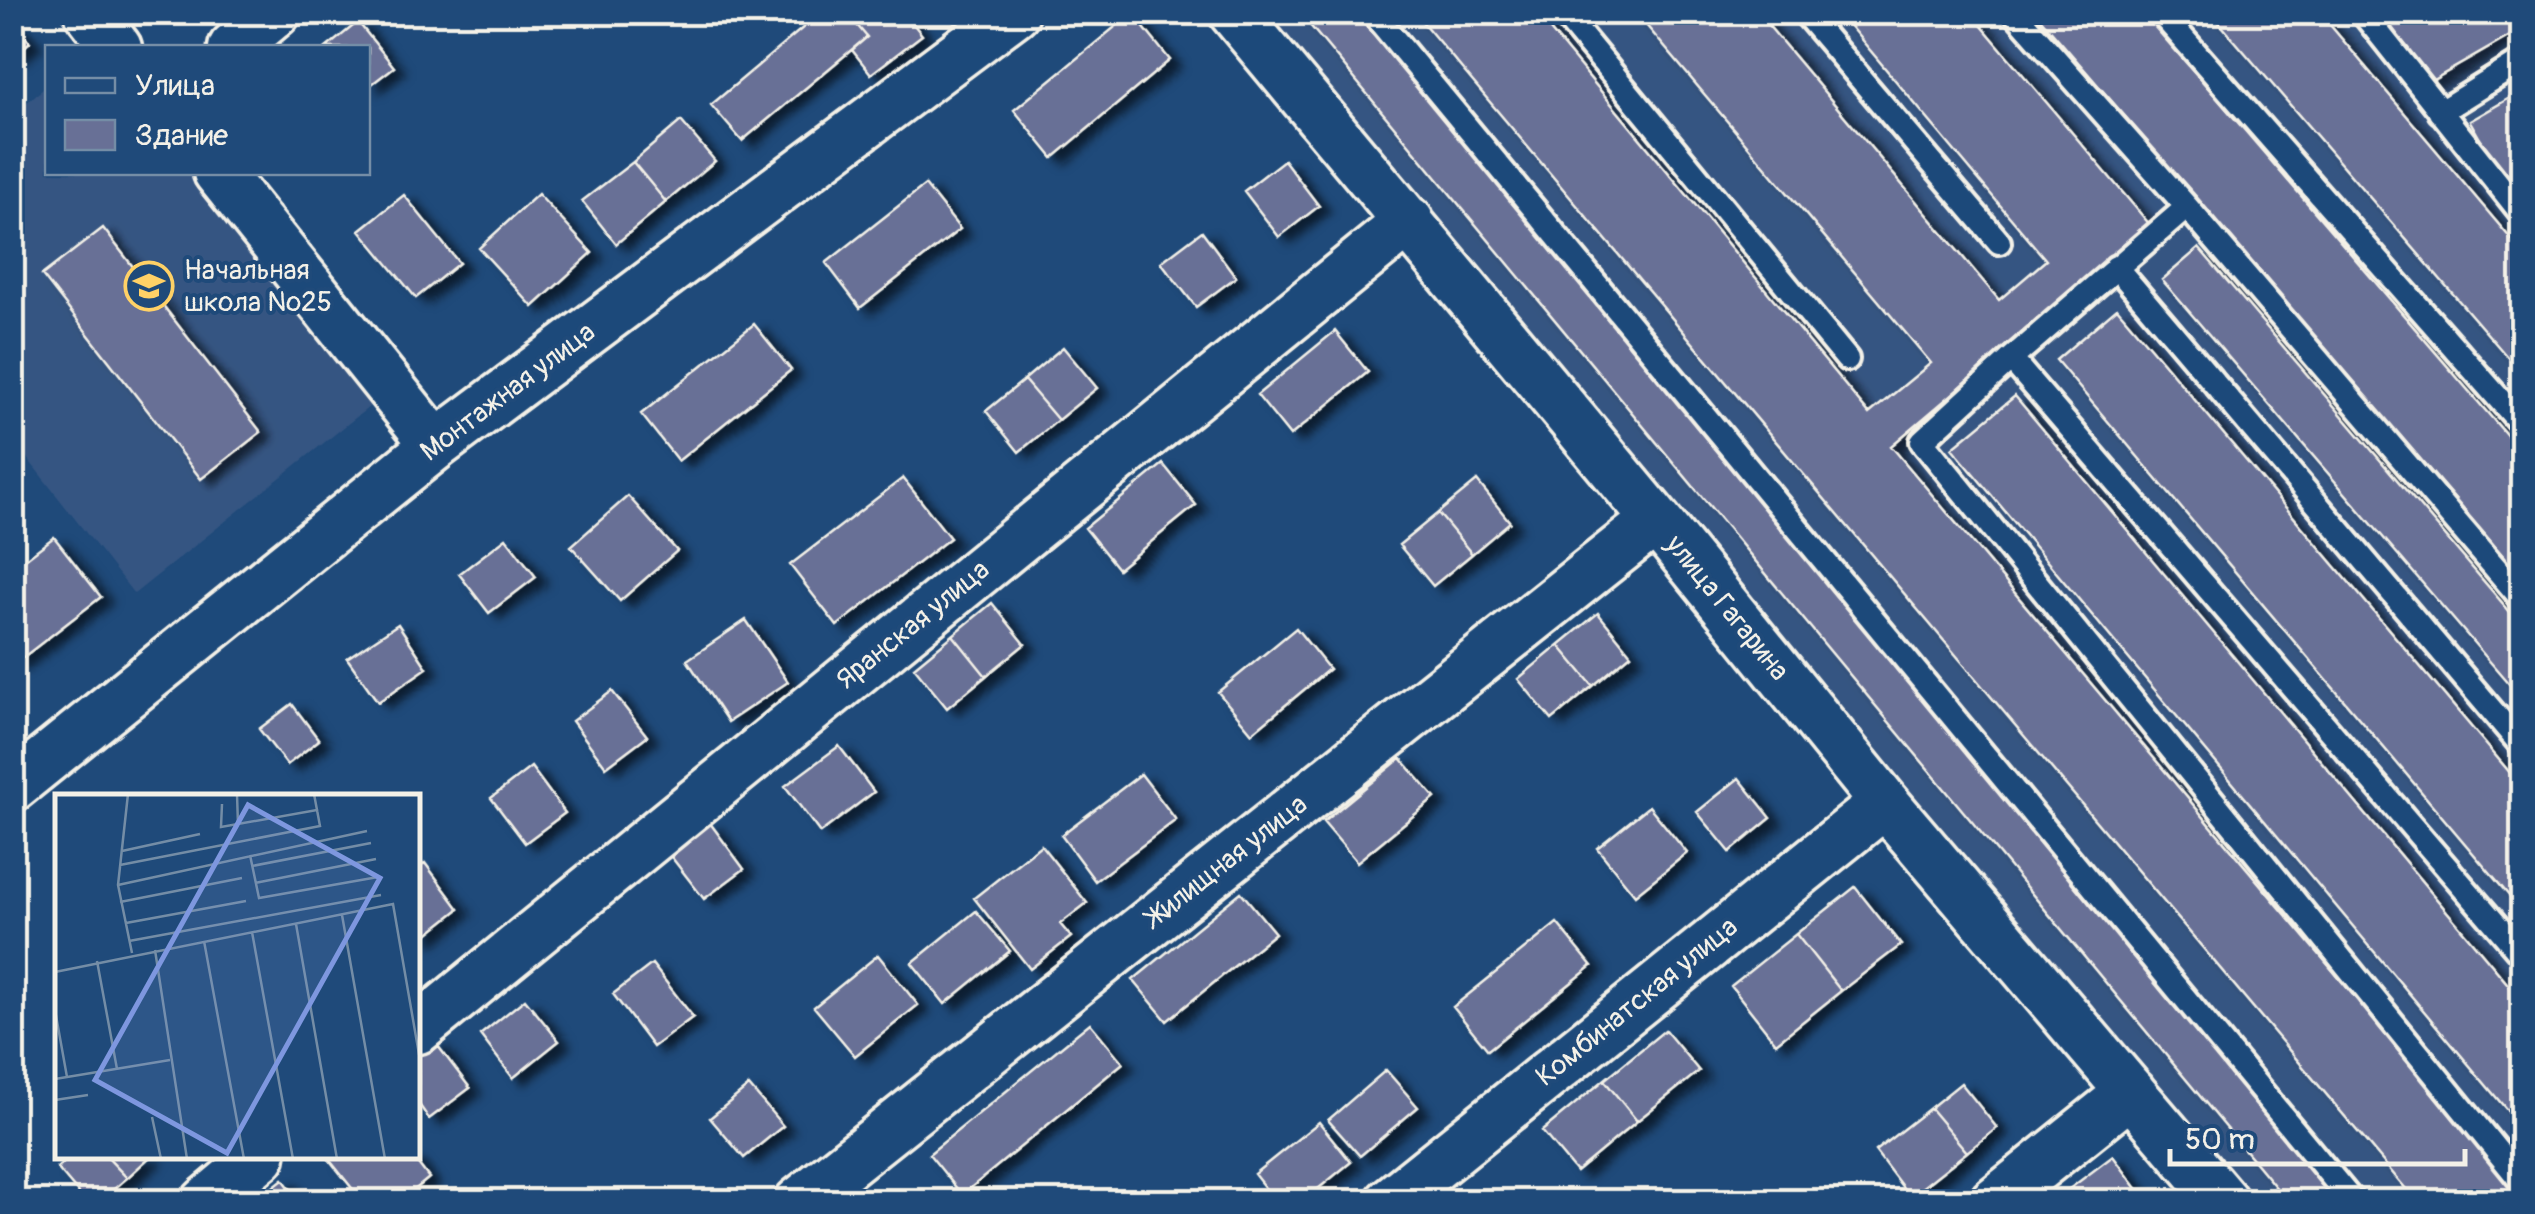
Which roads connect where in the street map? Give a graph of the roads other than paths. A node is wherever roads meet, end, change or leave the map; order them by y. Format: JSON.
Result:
{"nodes":[{"id":1,"x":89,"y":12,"type":"edge"},
{"id":2,"x":276,"y":12,"type":"edge"},
{"id":3,"x":1015,"y":12,"type":"edge"},
{"id":4,"x":1233,"y":12,"type":"edge"},
{"id":5,"x":1372,"y":12,"type":"edge"},
{"id":6,"x":1562,"y":12,"type":"edge"},
{"id":7,"x":1804,"y":12,"type":"edge"},
{"id":8,"x":2014,"y":12,"type":"edge"},
{"id":9,"x":2160,"y":12,"type":"edge"},
{"id":10,"x":2362,"y":12,"type":"edge"},
{"id":11,"x":116,"y":45,"type":"edge"},
{"id":12,"x":237,"y":45,"type":"edge"},
{"id":13,"x":2522,"y":62,"type":"edge"},
{"id":14,"x":2440,"y":112,"type":"junction"},
{"id":15,"x":220,"y":175,"type":"edge"},
{"id":16,"x":2186,"y":207,"type":"junction"},
{"id":17,"x":2520,"y":208,"type":"edge"},
{"id":18,"x":1408,"y":221,"type":"junction"},
{"id":19,"x":1999,"y":242,"type":"dead end"},
{"id":20,"x":2116,"y":266,"type":"junction"},
{"id":21,"x":1847,"y":359,"type":"dead end"},
{"id":22,"x":2011,"y":359,"type":"junction"},
{"id":23,"x":2522,"y":425,"type":"edge"},
{"id":24,"x":436,"y":445,"type":"junction"},
{"id":25,"x":1656,"y":520,"type":"junction"},
{"id":26,"x":2522,"y":600,"type":"edge"},
{"id":27,"x":2522,"y":746,"type":"edge"},
{"id":28,"x":12,"y":787,"type":"edge"},
{"id":29,"x":1885,"y":803,"type":"junction"},
{"id":30,"x":2522,"y":955,"type":"edge"},
{"id":31,"x":420,"y":1027,"type":"edge"},
{"id":32,"x":2130,"y":1092,"type":"junction"},
{"id":33,"x":258,"y":1159,"type":"edge"},
{"id":34,"x":2522,"y":1182,"type":"edge"},
{"id":35,"x":206,"y":1202,"type":"edge"},
{"id":36,"x":798,"y":1202,"type":"edge"},
{"id":37,"x":1390,"y":1202,"type":"edge"},
{"id":38,"x":1994,"y":1202,"type":"edge"},
{"id":39,"x":2224,"y":1202,"type":"edge"},
{"id":40,"x":2354,"y":1202,"type":"edge"}],
"edges":[{"from":1,"to":11,"type":"street"},
{"from":2,"to":12,"type":"street"},
{"from":3,"to":24,"type":"street","name":"Монтажная улица"},
{"from":4,"to":18,"type":"street","name":"улица Гагарина"},
{"from":5,"to":40,"type":"lane"},
{"from":6,"to":21,"type":"lane"},
{"from":7,"to":19,"type":"lane"},
{"from":8,"to":16,"type":"lane"},
{"from":9,"to":23,"type":"lane"},
{"from":10,"to":14,"type":"lane"},
{"from":13,"to":14,"type":"lane"},
{"from":14,"to":17,"type":"lane"},
{"from":15,"to":24,"type":"street"},
{"from":16,"to":20,"type":"lane"},
{"from":16,"to":26,"type":"lane"},
{"from":18,"to":25,"type":"street","name":"улица Гагарина"},
{"from":18,"to":31,"type":"street","name":"Яранская улица"},
{"from":20,"to":22,"type":"lane"},
{"from":20,"to":27,"type":"lane"},
{"from":22,"to":30,"type":"lane"},
{"from":22,"to":34,"type":"lane"},
{"from":24,"to":28,"type":"street","name":"Монтажная улица"},
{"from":25,"to":29,"type":"street","name":"улица Гагарина"},
{"from":25,"to":36,"type":"street","name":"Жилищная улица"},
{"from":29,"to":32,"type":"street","name":"улица Гагарина"},
{"from":29,"to":37,"type":"street","name":"Комбинатская улица"},
{"from":32,"to":38,"type":"street"},
{"from":32,"to":39,"type":"street","name":"улица Гагарина"},
{"from":33,"to":35,"type":"street"}]}
